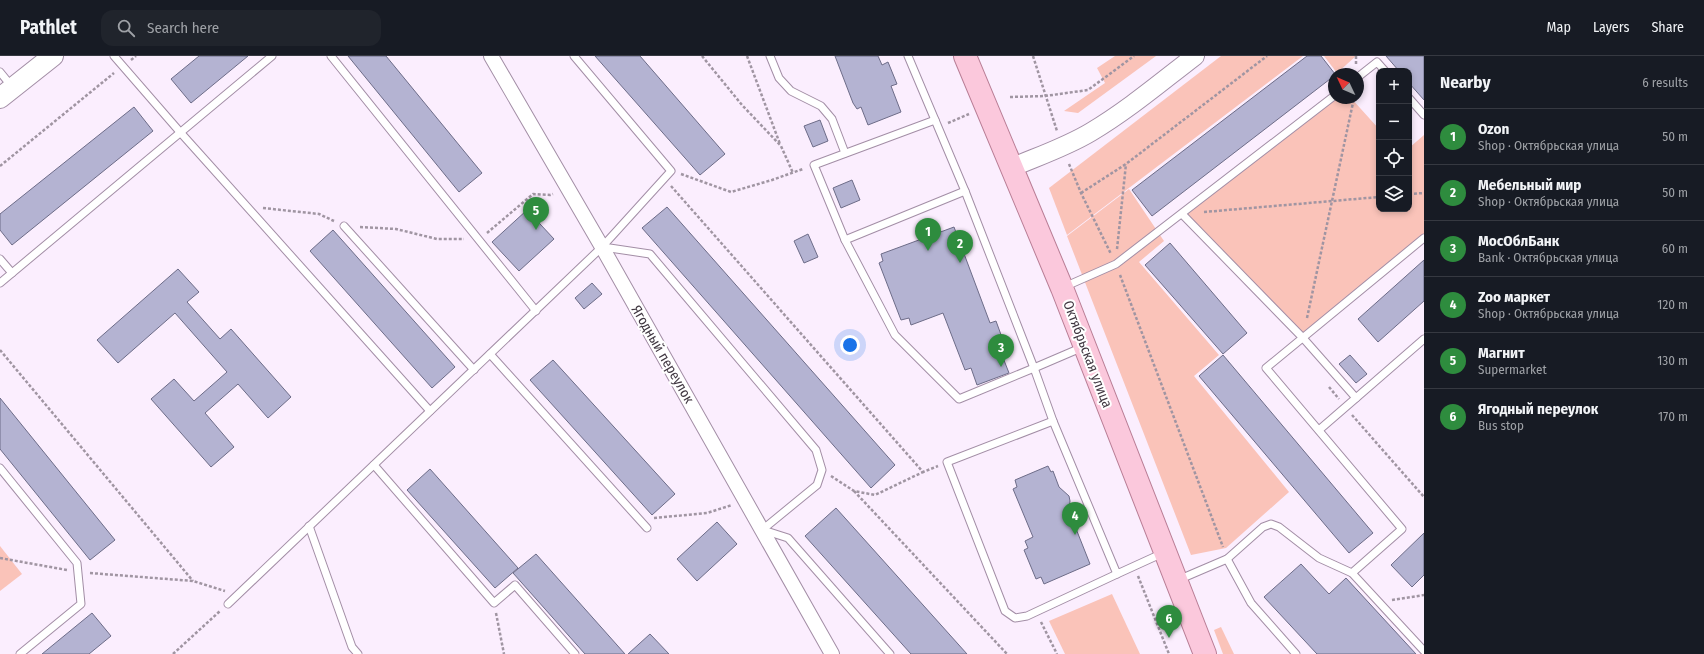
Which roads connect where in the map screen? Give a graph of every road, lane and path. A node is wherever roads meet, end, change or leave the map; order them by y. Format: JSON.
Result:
{"nodes":[{"id":1,"x":53,"y":56,"type":"edge"},
{"id":2,"x":114,"y":56,"type":"edge"},
{"id":3,"x":136,"y":56,"type":"edge"},
{"id":4,"x":272,"y":56,"type":"edge"},
{"id":5,"x":331,"y":56,"type":"edge"},
{"id":6,"x":491,"y":56,"type":"edge"},
{"id":7,"x":574,"y":56,"type":"edge"},
{"id":8,"x":702,"y":56,"type":"edge"},
{"id":9,"x":747,"y":56,"type":"edge"},
{"id":10,"x":770,"y":56,"type":"edge"},
{"id":11,"x":908,"y":56,"type":"edge"},
{"id":12,"x":966,"y":56,"type":"edge"},
{"id":13,"x":1033,"y":56,"type":"edge"},
{"id":14,"x":1134,"y":56,"type":"edge"},
{"id":15,"x":1194,"y":56,"type":"edge"},
{"id":16,"x":1267,"y":56,"type":"edge"},
{"id":17,"x":123,"y":66,"type":"junction"},
{"id":18,"x":1382,"y":68,"type":"edge"},
{"id":19,"x":0,"y":72,"type":"edge"},
{"id":20,"x":1364,"y":72,"type":"edge"},
{"id":21,"x":6,"y":93,"type":"edge"},
{"id":22,"x":1045,"y":96,"type":"junction"},
{"id":23,"x":1010,"y":97,"type":"dead end"},
{"id":24,"x":1328,"y":101,"type":"edge"},
{"id":25,"x":1412,"y":101,"type":"edge"},
{"id":26,"x":1353,"y":104,"type":"edge"},
{"id":27,"x":972,"y":113,"type":"dead end"},
{"id":28,"x":1424,"y":115,"type":"edge"},
{"id":29,"x":935,"y":120,"type":"junction"},
{"id":30,"x":938,"y":128,"type":"junction"},
{"id":31,"x":180,"y":132,"type":"junction"},
{"id":32,"x":1057,"y":132,"type":"dead end"},
{"id":33,"x":781,"y":146,"type":"junction"},
{"id":34,"x":845,"y":153,"type":"junction"},
{"id":35,"x":1069,"y":164,"type":"dead end"},
{"id":36,"x":1126,"y":164,"type":"junction"},
{"id":37,"x":814,"y":165,"type":"junction"},
{"id":38,"x":0,"y":166,"type":"edge"},
{"id":39,"x":1013,"y":167,"type":"junction"},
{"id":40,"x":671,"y":171,"type":"junction"},
{"id":41,"x":793,"y":173,"type":"junction"},
{"id":42,"x":664,"y":178,"type":"junction"},
{"id":43,"x":558,"y":190,"type":"dead end"},
{"id":44,"x":965,"y":191,"type":"junction"},
{"id":45,"x":1081,"y":193,"type":"junction"},
{"id":46,"x":1424,"y":193,"type":"edge"},
{"id":47,"x":1412,"y":194,"type":"edge"},
{"id":48,"x":1376,"y":197,"type":"edge"},
{"id":49,"x":1332,"y":201,"type":"junction"},
{"id":50,"x":247,"y":206,"type":"junction"},
{"id":51,"x":1182,"y":214,"type":"junction"},
{"id":52,"x":344,"y":226,"type":"junction"},
{"id":53,"x":1424,"y":238,"type":"edge"},
{"id":54,"x":478,"y":240,"type":"junction"},
{"id":55,"x":844,"y":240,"type":"junction"},
{"id":56,"x":602,"y":247,"type":"junction"},
{"id":57,"x":0,"y":259,"type":"edge"},
{"id":58,"x":1116,"y":264,"type":"junction"},
{"id":59,"x":12,"y":274,"type":"junction"},
{"id":60,"x":0,"y":284,"type":"edge"},
{"id":61,"x":1062,"y":288,"type":"junction"},
{"id":62,"x":536,"y":311,"type":"junction"},
{"id":63,"x":1303,"y":338,"type":"junction"},
{"id":64,"x":1424,"y":339,"type":"edge"},
{"id":65,"x":1085,"y":346,"type":"junction"},
{"id":66,"x":0,"y":350,"type":"edge"},
{"id":67,"x":490,"y":354,"type":"junction"},
{"id":68,"x":1034,"y":368,"type":"junction"},
{"id":69,"x":474,"y":370,"type":"junction"},
{"id":70,"x":1327,"y":386,"type":"dead end"},
{"id":71,"x":1356,"y":398,"type":"junction"},
{"id":72,"x":1345,"y":407,"type":"junction"},
{"id":73,"x":430,"y":411,"type":"junction"},
{"id":74,"x":1054,"y":421,"type":"junction"},
{"id":75,"x":1318,"y":430,"type":"junction"},
{"id":76,"x":947,"y":462,"type":"junction"},
{"id":77,"x":374,"y":465,"type":"junction"},
{"id":78,"x":0,"y":468,"type":"edge"},
{"id":79,"x":822,"y":470,"type":"junction"},
{"id":80,"x":923,"y":472,"type":"junction"},
{"id":81,"x":854,"y":491,"type":"junction"},
{"id":82,"x":1424,"y":497,"type":"edge"},
{"id":83,"x":746,"y":500,"type":"junction"},
{"id":84,"x":638,"y":518,"type":"junction"},
{"id":85,"x":309,"y":526,"type":"junction"},
{"id":86,"x":647,"y":528,"type":"dead end"},
{"id":87,"x":762,"y":530,"type":"junction"},
{"id":88,"x":1165,"y":552,"type":"junction"},
{"id":89,"x":0,"y":558,"type":"edge"},
{"id":90,"x":1227,"y":559,"type":"junction"},
{"id":91,"x":1134,"y":566,"type":"junction"},
{"id":92,"x":78,"y":572,"type":"junction"},
{"id":93,"x":1352,"y":573,"type":"junction"},
{"id":94,"x":1117,"y":574,"type":"junction"},
{"id":95,"x":193,"y":581,"type":"junction"},
{"id":96,"x":1176,"y":581,"type":"junction"},
{"id":97,"x":237,"y":594,"type":"junction"},
{"id":98,"x":1424,"y":595,"type":"edge"},
{"id":99,"x":1380,"y":602,"type":"junction"},
{"id":100,"x":494,"y":603,"type":"junction"},
{"id":101,"x":228,"y":604,"type":"joint"},
{"id":102,"x":1036,"y":612,"type":"junction"},
{"id":103,"x":1424,"y":651,"type":"edge"},
{"id":104,"x":20,"y":654,"type":"edge"},
{"id":105,"x":173,"y":654,"type":"edge"},
{"id":106,"x":358,"y":654,"type":"edge"},
{"id":107,"x":504,"y":654,"type":"edge"},
{"id":108,"x":575,"y":654,"type":"edge"},
{"id":109,"x":832,"y":654,"type":"edge"},
{"id":110,"x":890,"y":654,"type":"edge"},
{"id":111,"x":1007,"y":654,"type":"edge"},
{"id":112,"x":1057,"y":654,"type":"edge"},
{"id":113,"x":1169,"y":654,"type":"edge"},
{"id":114,"x":1205,"y":654,"type":"edge"},
{"id":115,"x":1296,"y":654,"type":"edge"}],
"edges":[{"from":1,"to":21,"type":"main road"},
{"from":2,"to":17,"type":"lane"},
{"from":3,"to":17,"type":"path"},
{"from":4,"to":31,"type":"lane"},
{"from":5,"to":54,"type":"lane"},
{"from":6,"to":56,"type":"street","name":"Ягодный переулок"},
{"from":7,"to":40,"type":"lane"},
{"from":8,"to":33,"type":"path"},
{"from":9,"to":33,"type":"path"},
{"from":10,"to":34,"type":"lane"},
{"from":11,"to":29,"type":"lane"},
{"from":12,"to":39,"type":"main road","name":"Октябрьская улица"},
{"from":13,"to":22,"type":"path"},
{"from":14,"to":22,"type":"path"},
{"from":15,"to":39,"type":"street"},
{"from":16,"to":36,"type":"path"},
{"from":17,"to":31,"type":"lane"},
{"from":17,"to":38,"type":"path"},
{"from":18,"to":20,"type":"lane"},
{"from":19,"to":21,"type":"lane"},
{"from":22,"to":23,"type":"path"},
{"from":22,"to":32,"type":"path"},
{"from":24,"to":51,"type":"lane"},
{"from":25,"to":28,"type":"lane"},
{"from":26,"to":49,"type":"path"},
{"from":27,"to":30,"type":"path"},
{"from":29,"to":30,"type":"lane"},
{"from":29,"to":34,"type":"lane"},
{"from":30,"to":44,"type":"lane"},
{"from":31,"to":50,"type":"lane"},
{"from":31,"to":59,"type":"lane"},
{"from":33,"to":41,"type":"path"},
{"from":34,"to":37,"type":"lane"},
{"from":35,"to":45,"type":"path"},
{"from":36,"to":45,"type":"path"},
{"from":36,"to":58,"type":"path"},
{"from":37,"to":41,"type":"path"},
{"from":37,"to":55,"type":"lane"},
{"from":39,"to":61,"type":"main road","name":"Октябрьская улица"},
{"from":40,"to":41,"type":"path"},
{"from":40,"to":42,"type":"lane"},
{"from":42,"to":56,"type":"lane"},
{"from":42,"to":80,"type":"path"},
{"from":43,"to":54,"type":"path"},
{"from":44,"to":55,"type":"lane"},
{"from":44,"to":68,"type":"lane"},
{"from":45,"to":58,"type":"path"},
{"from":46,"to":47,"type":"path"},
{"from":48,"to":49,"type":"path"},
{"from":49,"to":51,"type":"path"},
{"from":49,"to":63,"type":"path"},
{"from":50,"to":52,"type":"path"},
{"from":50,"to":73,"type":"lane"},
{"from":51,"to":58,"type":"lane"},
{"from":51,"to":63,"type":"lane"},
{"from":52,"to":54,"type":"path"},
{"from":52,"to":69,"type":"lane"},
{"from":53,"to":63,"type":"lane"},
{"from":54,"to":62,"type":"lane"},
{"from":55,"to":68,"type":"lane"},
{"from":56,"to":62,"type":"lane"},
{"from":56,"to":79,"type":"lane"},
{"from":56,"to":83,"type":"street","name":"Ягодный переулок"},
{"from":57,"to":59,"type":"lane"},
{"from":58,"to":61,"type":"lane"},
{"from":58,"to":90,"type":"path"},
{"from":59,"to":60,"type":"lane"},
{"from":61,"to":65,"type":"main road","name":"Октябрьская улица"},
{"from":62,"to":67,"type":"lane"},
{"from":63,"to":71,"type":"lane"},
{"from":63,"to":75,"type":"lane"},
{"from":64,"to":71,"type":"lane"},
{"from":65,"to":68,"type":"lane"},
{"from":65,"to":88,"type":"main road","name":"Октябрьская улица"},
{"from":66,"to":95,"type":"path"},
{"from":67,"to":69,"type":"lane"},
{"from":67,"to":84,"type":"lane"},
{"from":68,"to":74,"type":"lane"},
{"from":69,"to":73,"type":"lane"},
{"from":70,"to":72,"type":"path"},
{"from":71,"to":72,"type":"lane"},
{"from":72,"to":75,"type":"lane"},
{"from":72,"to":82,"type":"path"},
{"from":73,"to":77,"type":"lane"},
{"from":74,"to":76,"type":"lane"},
{"from":74,"to":94,"type":"lane"},
{"from":75,"to":93,"type":"lane"},
{"from":76,"to":80,"type":"path"},
{"from":76,"to":102,"type":"lane"},
{"from":77,"to":85,"type":"lane"},
{"from":77,"to":100,"type":"lane"},
{"from":78,"to":92,"type":"lane"},
{"from":79,"to":81,"type":"path"},
{"from":79,"to":87,"type":"lane"},
{"from":80,"to":81,"type":"path"},
{"from":81,"to":111,"type":"path"},
{"from":83,"to":84,"type":"path"},
{"from":83,"to":87,"type":"street","name":"Ягодный переулок"},
{"from":84,"to":86,"type":"lane"},
{"from":85,"to":97,"type":"lane"},
{"from":85,"to":106,"type":"lane"},
{"from":87,"to":109,"type":"street","name":"Ягодный переулок"},
{"from":87,"to":110,"type":"lane"},
{"from":88,"to":91,"type":"lane"},
{"from":88,"to":96,"type":"main road","name":"Октябрьская улица"},
{"from":89,"to":92,"type":"path"},
{"from":90,"to":93,"type":"lane"},
{"from":90,"to":96,"type":"lane"},
{"from":90,"to":115,"type":"lane"},
{"from":91,"to":94,"type":"lane"},
{"from":91,"to":113,"type":"path"},
{"from":92,"to":95,"type":"path"},
{"from":92,"to":104,"type":"lane"},
{"from":93,"to":99,"type":"lane"},
{"from":94,"to":102,"type":"lane"},
{"from":95,"to":97,"type":"path"},
{"from":96,"to":114,"type":"main road","name":"Октябрьская улица"},
{"from":97,"to":101,"type":"lane"},
{"from":98,"to":99,"type":"path"},
{"from":99,"to":103,"type":"lane"},
{"from":100,"to":107,"type":"path"},
{"from":100,"to":108,"type":"lane"},
{"from":101,"to":105,"type":"path"},
{"from":102,"to":112,"type":"path"}]}
